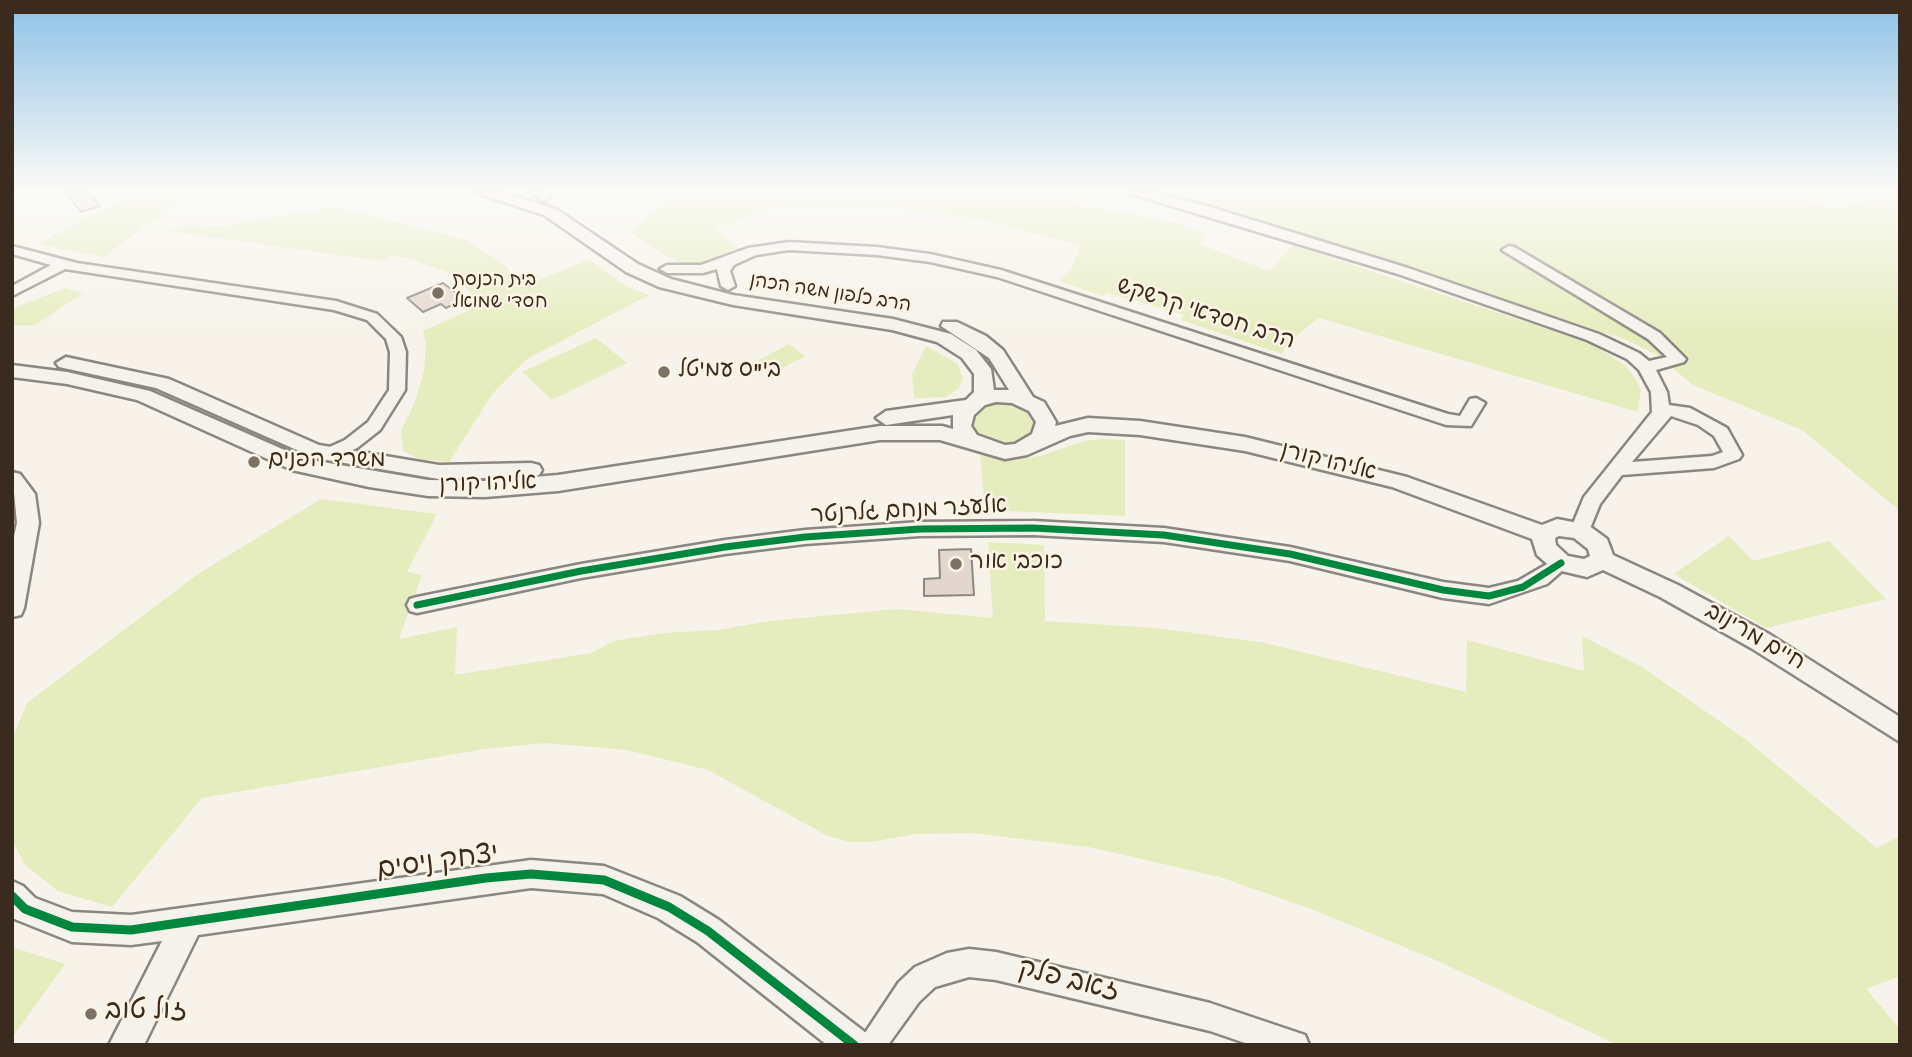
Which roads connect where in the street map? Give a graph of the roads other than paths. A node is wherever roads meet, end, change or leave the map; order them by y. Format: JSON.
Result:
{"nodes":[{"id":1,"x":593,"y":241,"type":"edge"},
{"id":2,"x":621,"y":241,"type":"edge"},
{"id":3,"x":1305,"y":241,"type":"edge"},
{"id":4,"x":12,"y":250,"type":"edge"},
{"id":5,"x":1509,"y":250,"type":"dead end"},
{"id":6,"x":741,"y":255,"type":"junction"},
{"id":7,"x":63,"y":264,"type":"junction"},
{"id":8,"x":667,"y":269,"type":"junction"},
{"id":9,"x":728,"y":286,"type":"junction"},
{"id":10,"x":12,"y":292,"type":"edge"},
{"id":11,"x":12,"y":357,"type":"edge"},
{"id":12,"x":1646,"y":367,"type":"junction"},
{"id":13,"x":12,"y":371,"type":"edge"},
{"id":14,"x":974,"y":403,"type":"junction"},
{"id":15,"x":1476,"y":403,"type":"dead end"},
{"id":16,"x":1031,"y":404,"type":"junction"},
{"id":17,"x":1661,"y":413,"type":"junction"},
{"id":18,"x":1105,"y":425,"type":"junction"},
{"id":19,"x":977,"y":445,"type":"junction"},
{"id":20,"x":1033,"y":445,"type":"junction"},
{"id":21,"x":329,"y":454,"type":"junction"},
{"id":22,"x":1617,"y":469,"type":"junction"},
{"id":23,"x":12,"y":479,"type":"edge"},
{"id":24,"x":1580,"y":531,"type":"junction"},
{"id":25,"x":1543,"y":534,"type":"junction"},
{"id":26,"x":1602,"y":560,"type":"junction"},
{"id":27,"x":1561,"y":562,"type":"junction"},
{"id":28,"x":13,"y":603,"type":"edge"},
{"id":29,"x":417,"y":605,"type":"dead end"},
{"id":30,"x":1900,"y":731,"type":"edge"},
{"id":31,"x":12,"y":896,"type":"edge"},
{"id":32,"x":187,"y":924,"type":"junction"},
{"id":33,"x":126,"y":1045,"type":"edge"},
{"id":34,"x":854,"y":1045,"type":"edge"},
{"id":35,"x":871,"y":1045,"type":"edge"},
{"id":36,"x":1295,"y":1045,"type":"edge"}],
"edges":[{"from":1,"to":14,"type":"street","name":"הרב כלפון משה הכהן"},
{"from":2,"to":8,"type":"street","name":"הרב כלפון משה הכהן"},
{"from":3,"to":12,"type":"street"},
{"from":4,"to":7,"type":"street"},
{"from":5,"to":12,"type":"street"},
{"from":6,"to":8,"type":"street","name":"הרב חסדאי קרשקש"},
{"from":6,"to":9,"type":"street"},
{"from":6,"to":15,"type":"street","name":"הרב חסדאי קרשקש"},
{"from":7,"to":10,"type":"street"},
{"from":7,"to":21,"type":"street"},
{"from":8,"to":9,"type":"street","name":"הרב כלפון משה הכהן"},
{"from":9,"to":16,"type":"street","name":"הרב כלפון משה הכהן"},
{"from":11,"to":21,"type":"street","name":"אליהו קורן"},
{"from":12,"to":17,"type":"street"},
{"from":13,"to":19,"type":"street","name":"אליהו קורן"},
{"from":14,"to":16,"type":"street"},
{"from":14,"to":19,"type":"street"},
{"from":14,"to":21,"type":"street","name":"אליהו קורן"},
{"from":16,"to":18,"type":"street","name":"אליהו קורן"},
{"from":16,"to":20,"type":"street"},
{"from":17,"to":22,"type":"street"},
{"from":17,"to":22,"type":"street"},
{"from":18,"to":20,"type":"street","name":"אליהו קורן"},
{"from":18,"to":25,"type":"street","name":"אליהו קורן"},
{"from":19,"to":20,"type":"street"},
{"from":22,"to":24,"type":"street"},
{"from":23,"to":28,"type":"street"},
{"from":24,"to":25,"type":"street"},
{"from":24,"to":26,"type":"street"},
{"from":25,"to":27,"type":"street"},
{"from":26,"to":27,"type":"street"},
{"from":26,"to":30,"type":"street","name":"חיים מרינוב"},
{"from":27,"to":29,"type":"street","name":"אלעזר מנחם גלרנטר"},
{"from":31,"to":32,"type":"street","name":"יצחק ניסים"},
{"from":32,"to":33,"type":"street"},
{"from":32,"to":34,"type":"street","name":"יצחק ניסים"},
{"from":35,"to":36,"type":"street","name":"זאב פלק"}]}
